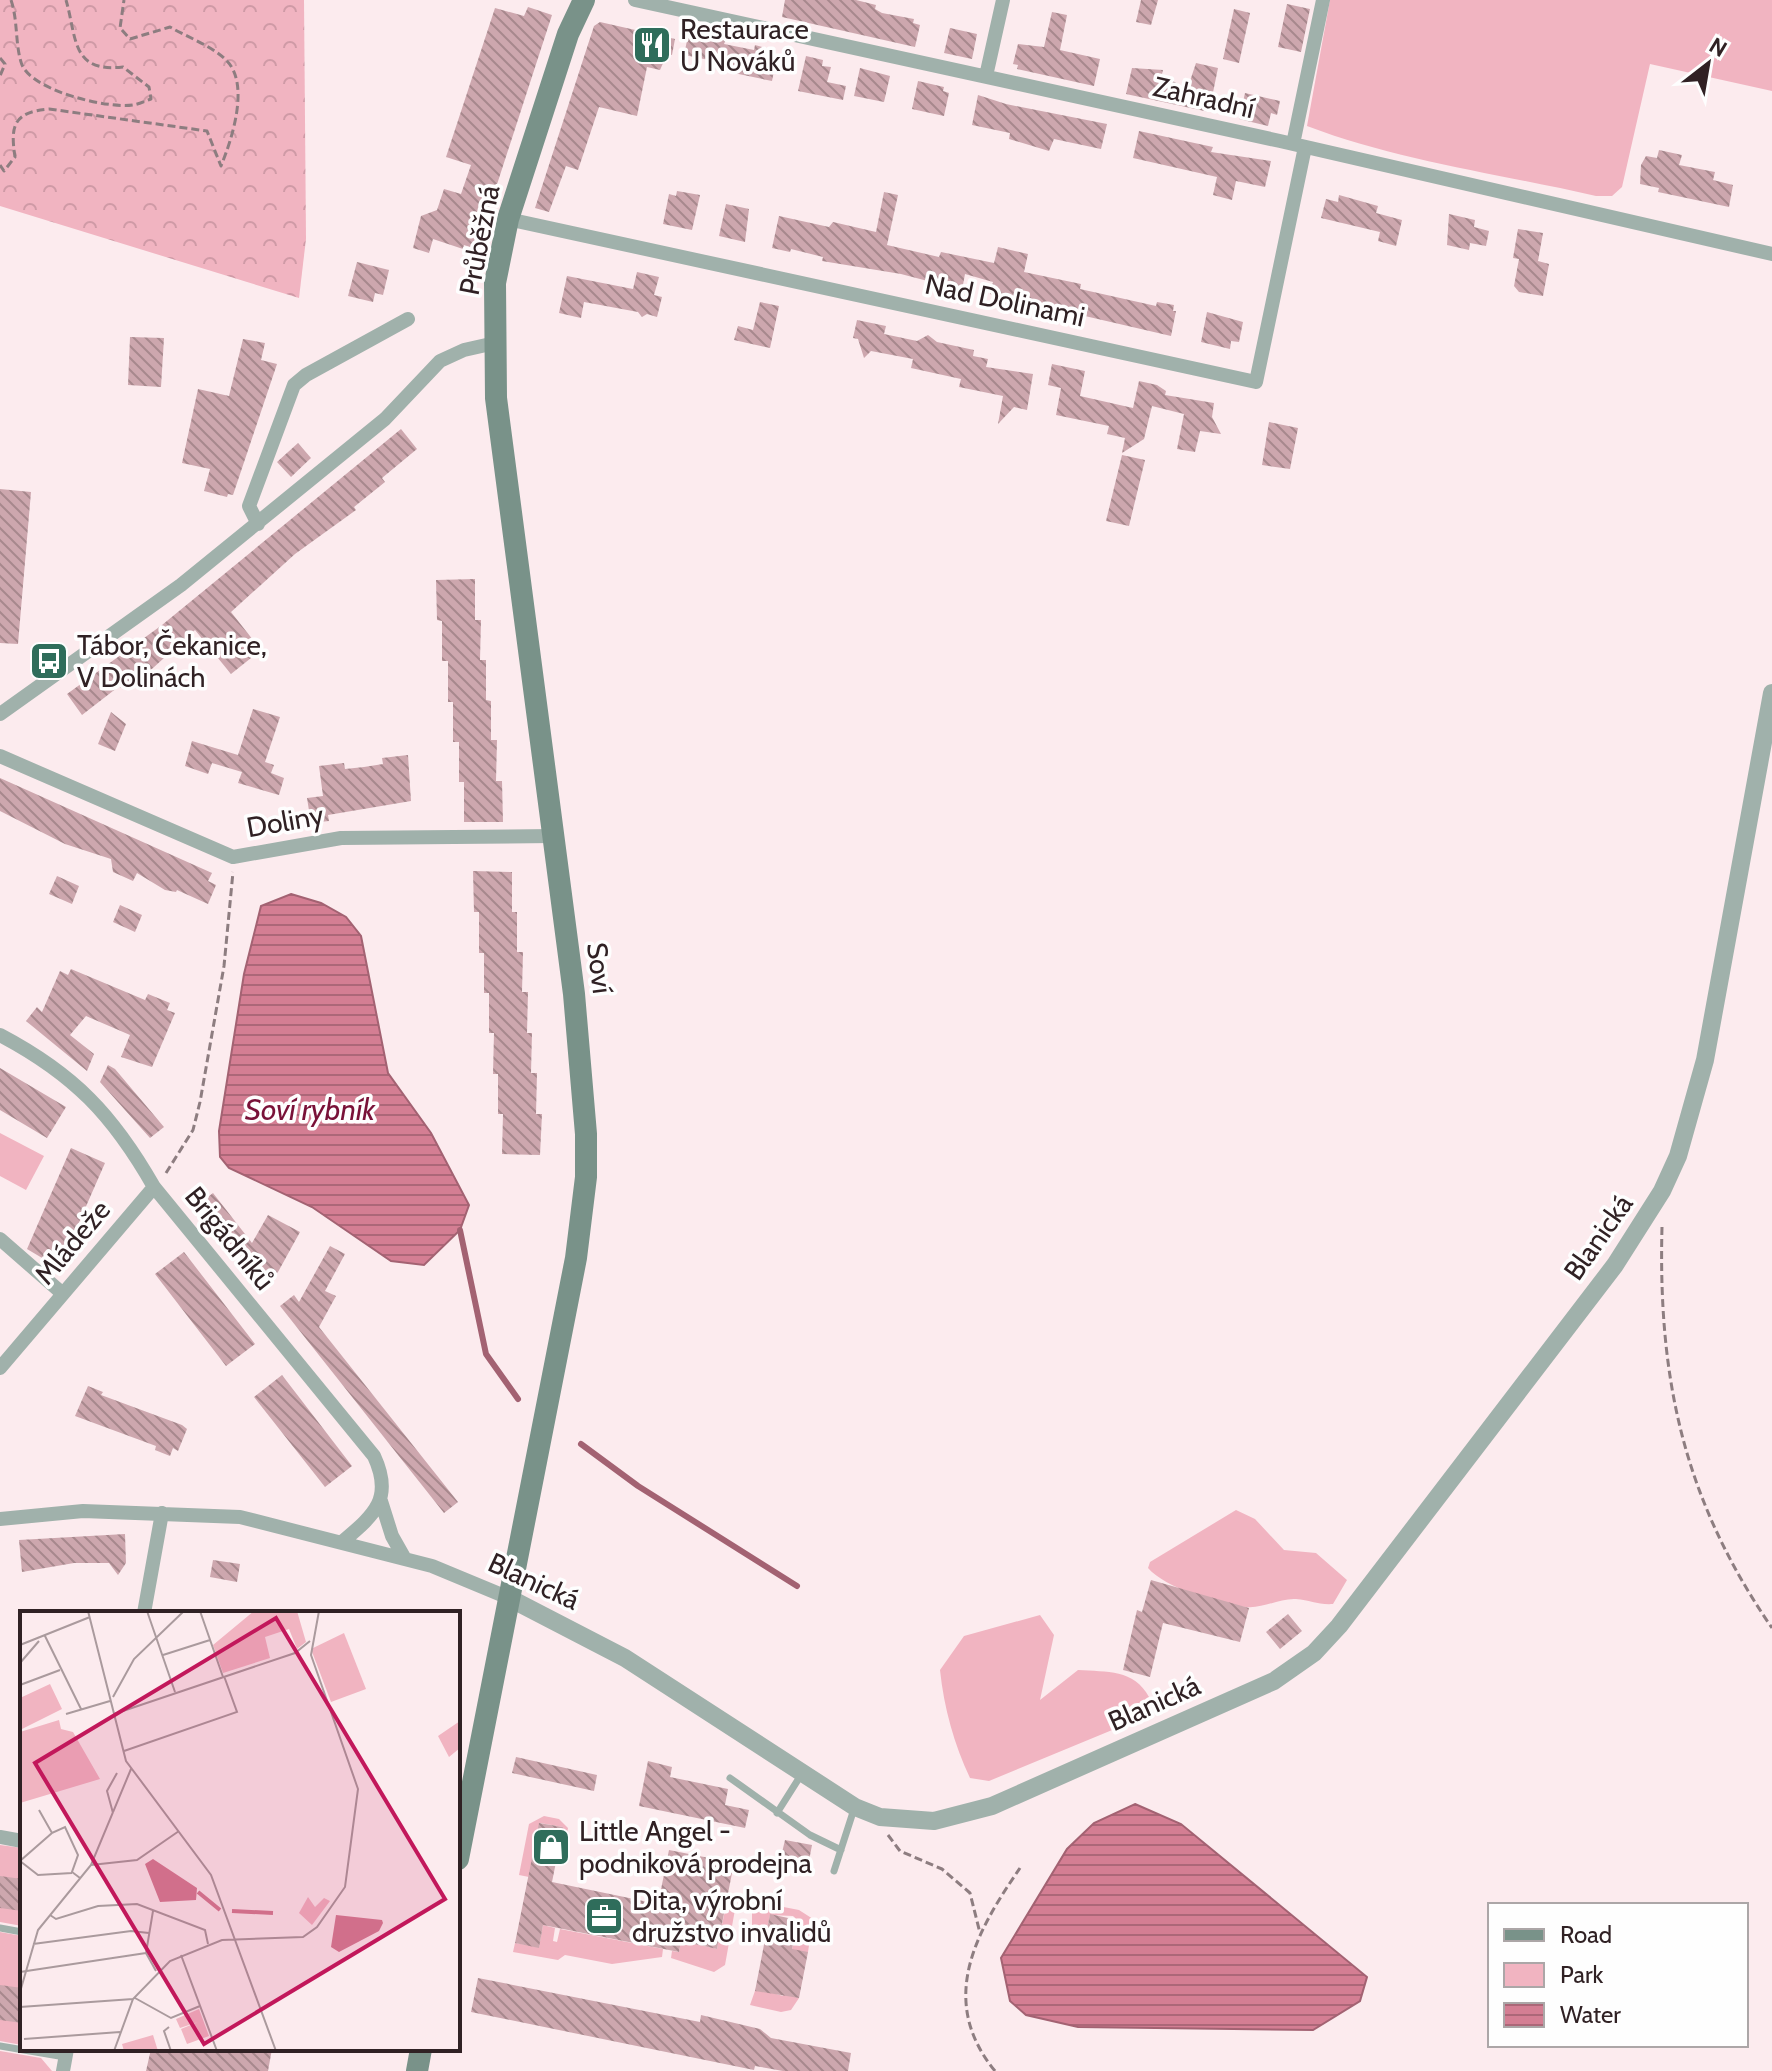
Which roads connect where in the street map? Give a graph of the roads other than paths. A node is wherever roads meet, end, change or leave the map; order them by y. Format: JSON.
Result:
{"nodes":[{"id":1,"x":584,"y":0,"type":"edge"},
{"id":2,"x":635,"y":0,"type":"edge"},
{"id":3,"x":1003,"y":0,"type":"edge"},
{"id":4,"x":1323,"y":0,"type":"edge"},
{"id":5,"x":986,"y":76,"type":"junction"},
{"id":6,"x":1299,"y":146,"type":"junction"},
{"id":7,"x":508,"y":219,"type":"junction"},
{"id":8,"x":1768,"y":252,"type":"edge"},
{"id":9,"x":408,"y":319,"type":"dead end"},
{"id":10,"x":495,"y":343,"type":"junction"},
{"id":11,"x":258,"y":524,"type":"junction"},
{"id":12,"x":1772,"y":693,"type":"edge"},
{"id":13,"x":0,"y":714,"type":"edge"},
{"id":14,"x":0,"y":756,"type":"edge"},
{"id":15,"x":553,"y":836,"type":"junction"},
{"id":16,"x":0,"y":1035,"type":"edge"},
{"id":17,"x":154,"y":1187,"type":"junction"},
{"id":18,"x":0,"y":1239,"type":"edge"},
{"id":19,"x":63,"y":1294,"type":"junction"},
{"id":20,"x":0,"y":1368,"type":"edge"},
{"id":21,"x":381,"y":1501,"type":"junction"},
{"id":22,"x":162,"y":1513,"type":"junction"},
{"id":23,"x":0,"y":1519,"type":"edge"},
{"id":24,"x":342,"y":1542,"type":"junction"},
{"id":25,"x":405,"y":1559,"type":"junction"},
{"id":26,"x":509,"y":1598,"type":"junction"},
{"id":27,"x":144,"y":1611,"type":"edge"},
{"id":28,"x":801,"y":1775,"type":"junction"},
{"id":29,"x":730,"y":1778,"type":"dead end"},
{"id":30,"x":855,"y":1807,"type":"junction"},
{"id":31,"x":777,"y":1813,"type":"junction"},
{"id":32,"x":0,"y":1837,"type":"edge"},
{"id":33,"x":20,"y":1841,"type":"edge"},
{"id":34,"x":460,"y":1849,"type":"edge"},
{"id":35,"x":841,"y":1850,"type":"junction"},
{"id":36,"x":834,"y":1871,"type":"dead end"},
{"id":37,"x":0,"y":1928,"type":"edge"},
{"id":38,"x":20,"y":1932,"type":"edge"},
{"id":39,"x":0,"y":2046,"type":"edge"},
{"id":40,"x":20,"y":2050,"type":"edge"},
{"id":41,"x":25,"y":2051,"type":"edge"},
{"id":42,"x":421,"y":2051,"type":"edge"},
{"id":43,"x":65,"y":2059,"type":"edge"},
{"id":44,"x":417,"y":2071,"type":"edge"}],
"edges":[{"from":1,"to":7,"type":"main road","name":"Průběžná"},
{"from":2,"to":5,"type":"street","name":"Zahradní"},
{"from":3,"to":5,"type":"street"},
{"from":4,"to":6,"type":"street"},
{"from":5,"to":6,"type":"street","name":"Zahradní"},
{"from":6,"to":7,"type":"street","name":"Nad Dolinami"},
{"from":6,"to":8,"type":"street","name":"Zahradní"},
{"from":7,"to":10,"type":"main road","name":"Průběžná"},
{"from":9,"to":11,"type":"street"},
{"from":10,"to":11,"type":"street"},
{"from":10,"to":15,"type":"main road","name":"Soví"},
{"from":11,"to":13,"type":"street"},
{"from":12,"to":30,"type":"street","name":"Blanická"},
{"from":14,"to":15,"type":"street","name":"Doliny"},
{"from":15,"to":26,"type":"main road","name":"Soví"},
{"from":16,"to":17,"type":"street","name":"Brigádníků"},
{"from":17,"to":19,"type":"street","name":"Mládeže"},
{"from":17,"to":21,"type":"street","name":"Brigádníků"},
{"from":18,"to":19,"type":"street"},
{"from":19,"to":20,"type":"street","name":"Mládeže"},
{"from":21,"to":24,"type":"street"},
{"from":21,"to":25,"type":"street","name":"Brigádníků"},
{"from":22,"to":23,"type":"street","name":"Blanická"},
{"from":22,"to":24,"type":"street","name":"Blanická"},
{"from":22,"to":27,"type":"street"},
{"from":24,"to":25,"type":"street","name":"Blanická"},
{"from":25,"to":26,"type":"street","name":"Blanická"},
{"from":26,"to":28,"type":"street","name":"Blanická"},
{"from":26,"to":34,"type":"main road","name":"Soví"},
{"from":28,"to":30,"type":"street","name":"Blanická"},
{"from":28,"to":31,"type":"lane"},
{"from":29,"to":31,"type":"lane"},
{"from":30,"to":35,"type":"lane"},
{"from":31,"to":35,"type":"lane"},
{"from":32,"to":33,"type":"street"},
{"from":35,"to":36,"type":"lane"},
{"from":37,"to":38,"type":"lane"},
{"from":39,"to":40,"type":"lane"},
{"from":41,"to":43,"type":"lane"},
{"from":42,"to":44,"type":"main road"}]}
